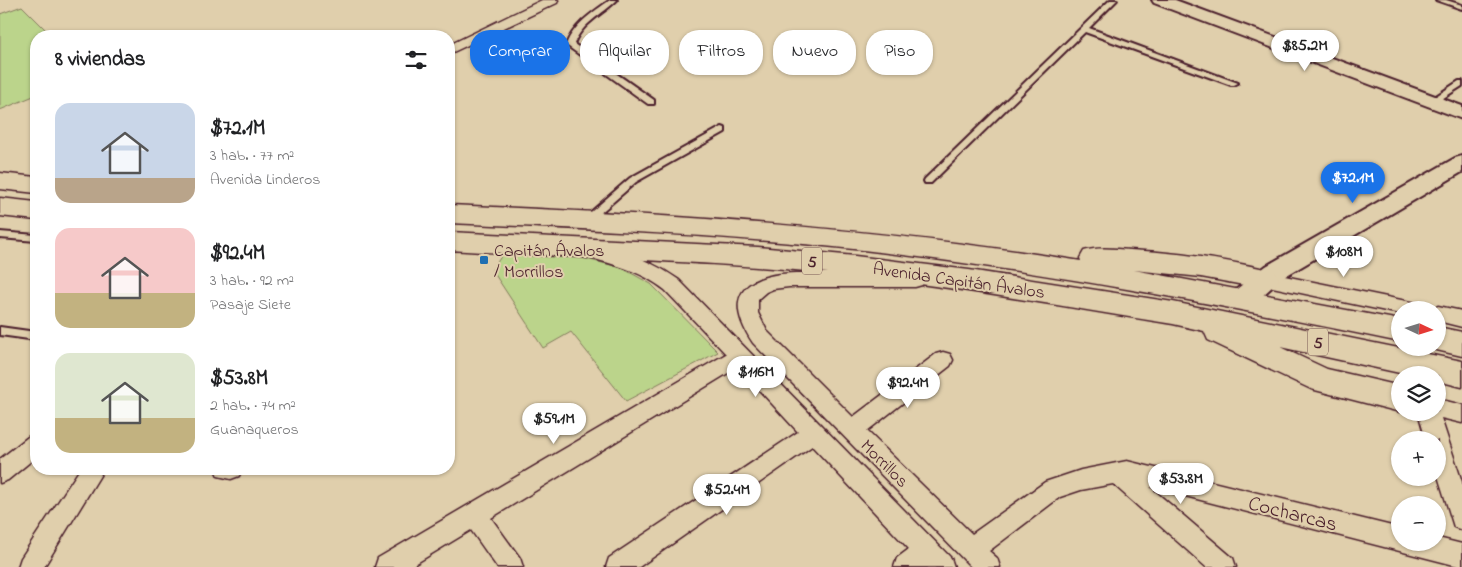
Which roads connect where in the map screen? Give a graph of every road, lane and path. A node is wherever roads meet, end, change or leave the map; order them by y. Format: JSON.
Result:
{"nodes":[{"id":1,"x":552,"y":0,"type":"edge"},
{"id":2,"x":614,"y":0,"type":"edge"},
{"id":3,"x":1114,"y":0,"type":"edge"},
{"id":4,"x":1160,"y":0,"type":"edge"},
{"id":5,"x":1439,"y":0,"type":"edge"},
{"id":6,"x":1462,"y":7,"type":"edge"},
{"id":7,"x":1084,"y":30,"type":"junction"},
{"id":8,"x":455,"y":47,"type":"edge"},
{"id":9,"x":1234,"y":83,"type":"dead end"},
{"id":10,"x":1462,"y":83,"type":"edge"},
{"id":11,"x":651,"y":102,"type":"dead end"},
{"id":12,"x":1431,"y":102,"type":"junction"},
{"id":13,"x":1462,"y":113,"type":"edge"},
{"id":14,"x":722,"y":130,"type":"dead end"},
{"id":15,"x":1462,"y":163,"type":"edge"},
{"id":16,"x":0,"y":181,"type":"edge"},
{"id":17,"x":928,"y":181,"type":"dead end"},
{"id":18,"x":30,"y":184,"type":"edge"},
{"id":19,"x":0,"y":207,"type":"edge"},
{"id":20,"x":30,"y":210,"type":"edge"},
{"id":21,"x":455,"y":214,"type":"edge"},
{"id":22,"x":587,"y":220,"type":"junction"},
{"id":23,"x":0,"y":235,"type":"edge"},
{"id":24,"x":30,"y":238,"type":"edge"},
{"id":25,"x":455,"y":241,"type":"edge"},
{"id":26,"x":559,"y":246,"type":"junction"},
{"id":27,"x":979,"y":256,"type":"junction"},
{"id":28,"x":1265,"y":279,"type":"junction"},
{"id":29,"x":969,"y":280,"type":"junction"},
{"id":30,"x":1242,"y":299,"type":"junction"},
{"id":31,"x":1391,"y":305,"type":"edge"},
{"id":32,"x":1173,"y":312,"type":"junction"},
{"id":33,"x":1446,"y":316,"type":"edge"},
{"id":34,"x":1462,"y":319,"type":"edge"},
{"id":35,"x":1391,"y":329,"type":"edge"},
{"id":36,"x":0,"y":332,"type":"edge"},
{"id":37,"x":30,"y":335,"type":"edge"},
{"id":38,"x":1446,"y":341,"type":"edge"},
{"id":39,"x":1462,"y":344,"type":"edge"},
{"id":40,"x":740,"y":356,"type":"junction"},
{"id":41,"x":943,"y":360,"type":"dead end"},
{"id":42,"x":1462,"y":374,"type":"edge"},
{"id":43,"x":1391,"y":398,"type":"edge"},
{"id":44,"x":1446,"y":410,"type":"edge"},
{"id":45,"x":1462,"y":414,"type":"edge"},
{"id":46,"x":852,"y":430,"type":"junction"},
{"id":47,"x":814,"y":433,"type":"junction"},
{"id":48,"x":30,"y":449,"type":"edge"},
{"id":49,"x":1446,"y":468,"type":"edge"},
{"id":50,"x":0,"y":473,"type":"edge"},
{"id":51,"x":1117,"y":473,"type":"junction"},
{"id":52,"x":89,"y":475,"type":"edge"},
{"id":53,"x":474,"y":515,"type":"junction"},
{"id":54,"x":1462,"y":519,"type":"edge"},
{"id":55,"x":1391,"y":538,"type":"edge"},
{"id":56,"x":971,"y":550,"type":"junction"},
{"id":57,"x":1443,"y":551,"type":"edge"},
{"id":58,"x":1462,"y":556,"type":"edge"},
{"id":59,"x":934,"y":558,"type":"edge"},
{"id":60,"x":30,"y":567,"type":"edge"},
{"id":61,"x":387,"y":567,"type":"edge"},
{"id":62,"x":512,"y":567,"type":"edge"},
{"id":63,"x":618,"y":567,"type":"edge"},
{"id":64,"x":906,"y":567,"type":"edge"},
{"id":65,"x":988,"y":567,"type":"edge"},
{"id":66,"x":1224,"y":567,"type":"edge"}],
"edges":[{"from":1,"to":8,"type":"street"},
{"from":2,"to":11,"type":"lane"},
{"from":3,"to":7,"type":"lane"},
{"from":4,"to":12,"type":"street"},
{"from":5,"to":6,"type":"lane"},
{"from":7,"to":9,"type":"lane"},
{"from":7,"to":17,"type":"lane"},
{"from":10,"to":12,"type":"lane"},
{"from":12,"to":13,"type":"street"},
{"from":14,"to":22,"type":"lane"},
{"from":15,"to":28,"type":"street"},
{"from":16,"to":18,"type":"highway"},
{"from":19,"to":20,"type":"highway"},
{"from":21,"to":22,"type":"highway","name":"Avenida Capitán Ávalos","number":"5"},
{"from":22,"to":27,"type":"highway","name":"Avenida Capitán Ávalos","number":"5"},
{"from":23,"to":24,"type":"lane"},
{"from":25,"to":26,"type":"highway","name":"Avenida Capitán Ávalos","number":"5"},
{"from":26,"to":29,"type":"highway","name":"Avenida Capitán Ávalos","number":"5"},
{"from":26,"to":40,"type":"street","name":"Morrillos"},
{"from":27,"to":28,"type":"highway"},
{"from":27,"to":30,"type":"highway","name":"Avenida Capitán Ávalos","number":"5"},
{"from":28,"to":30,"type":"street"},
{"from":28,"to":31,"type":"street"},
{"from":29,"to":32,"type":"highway","name":"Avenida Capitán Ávalos","number":"5"},
{"from":29,"to":46,"type":"street","name":"Morrillos"},
{"from":30,"to":32,"type":"highway"},
{"from":30,"to":35,"type":"highway","name":"Avenida Capitán Ávalos","number":"5"},
{"from":32,"to":42,"type":"highway","name":"Avenida Capitán Ávalos","number":"5"},
{"from":32,"to":43,"type":"highway"},
{"from":33,"to":34,"type":"street"},
{"from":36,"to":37,"type":"lane"},
{"from":38,"to":39,"type":"highway"},
{"from":40,"to":47,"type":"street","name":"Morrillos"},
{"from":40,"to":53,"type":"street"},
{"from":41,"to":46,"type":"street"},
{"from":44,"to":45,"type":"street"},
{"from":46,"to":56,"type":"street","name":"Morrillos"},
{"from":47,"to":59,"type":"street","name":"Morrillos"},
{"from":47,"to":63,"type":"street"},
{"from":48,"to":50,"type":"street"},
{"from":49,"to":54,"type":"street"},
{"from":51,"to":55,"type":"street","name":"Cocharcas"},
{"from":51,"to":56,"type":"street","name":"Cocharcas"},
{"from":51,"to":66,"type":"street"},
{"from":52,"to":60,"type":"street"},
{"from":53,"to":61,"type":"street"},
{"from":53,"to":62,"type":"street"},
{"from":56,"to":65,"type":"street","name":"Morrillos"},
{"from":57,"to":58,"type":"street"},
{"from":59,"to":64,"type":"street"}]}
